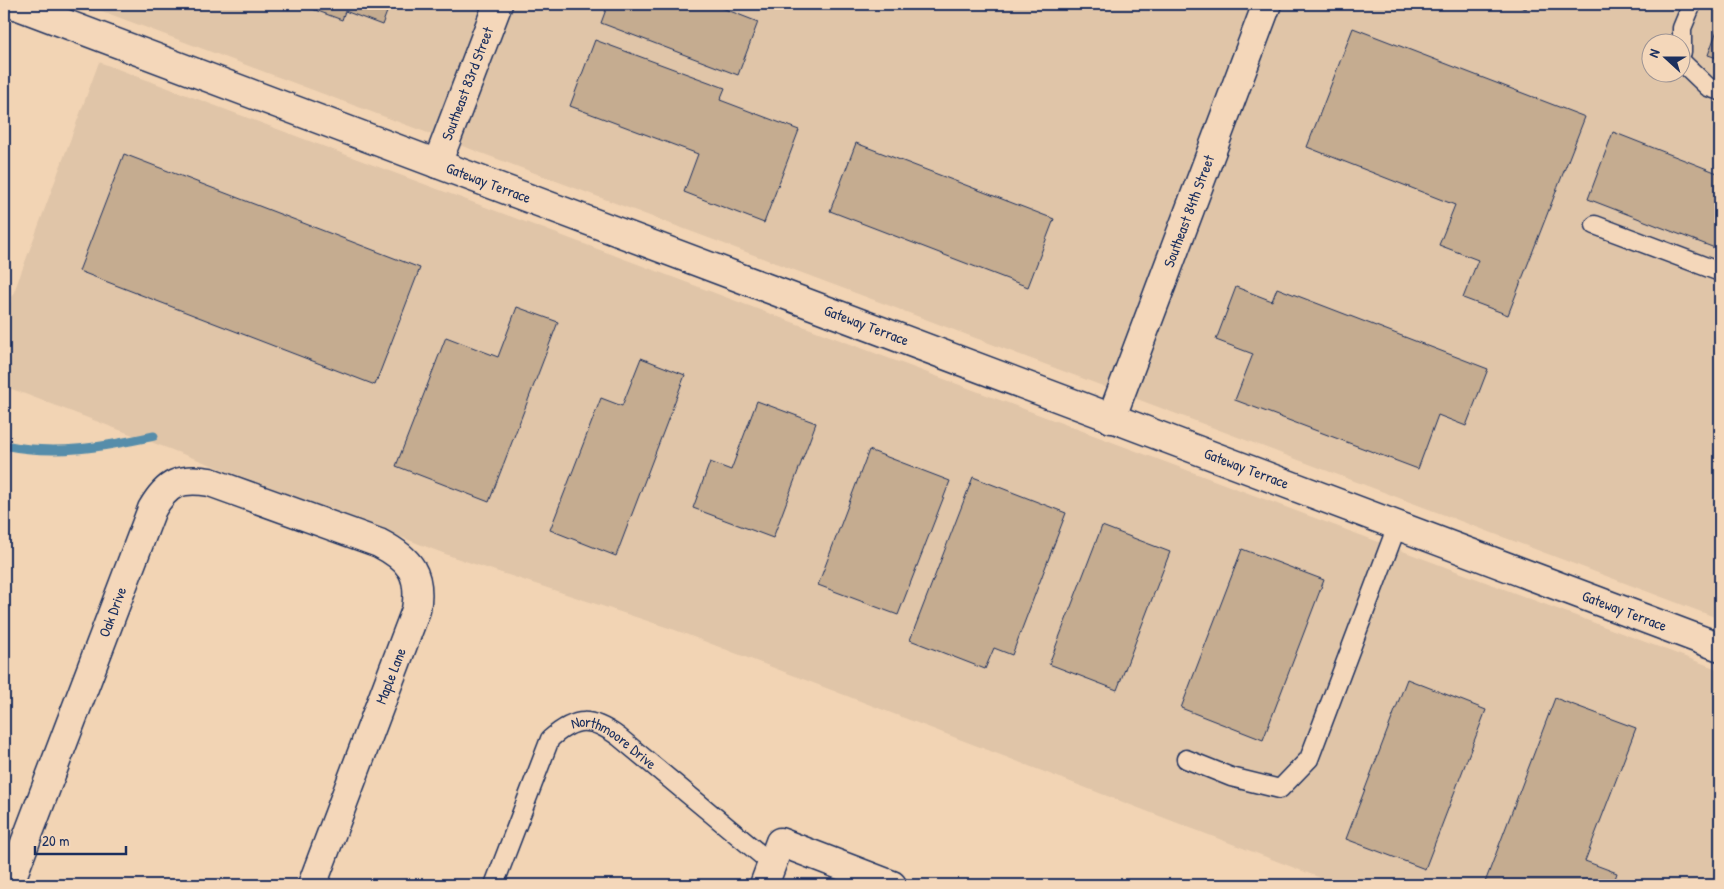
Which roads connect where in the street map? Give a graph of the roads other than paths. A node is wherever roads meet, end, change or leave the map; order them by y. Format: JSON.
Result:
{"nodes":[{"id":1,"x":13,"y":4,"type":"edge"},
{"id":2,"x":498,"y":4,"type":"edge"},
{"id":3,"x":1267,"y":4,"type":"edge"},
{"id":4,"x":1692,"y":4,"type":"edge"},
{"id":5,"x":1682,"y":32,"type":"edge"},
{"id":6,"x":1692,"y":72,"type":"edge"},
{"id":7,"x":1720,"y":92,"type":"edge"},
{"id":8,"x":437,"y":164,"type":"junction"},
{"id":9,"x":1595,"y":225,"type":"dead end"},
{"id":10,"x":1720,"y":272,"type":"edge"},
{"id":11,"x":1111,"y":418,"type":"junction"},
{"id":12,"x":315,"y":520,"type":"joint"},
{"id":13,"x":1397,"y":526,"type":"junction"},
{"id":14,"x":1720,"y":647,"type":"edge"},
{"id":15,"x":1186,"y":759,"type":"dead end"},
{"id":16,"x":768,"y":875,"type":"edge"},
{"id":17,"x":9,"y":885,"type":"edge"},
{"id":18,"x":312,"y":885,"type":"edge"},
{"id":19,"x":494,"y":885,"type":"edge"},
{"id":20,"x":892,"y":885,"type":"edge"}],
"edges":[{"from":1,"to":8,"type":"street","name":"Gateway Terrace"},
{"from":2,"to":8,"type":"street","name":"Southeast 83rd Street"},
{"from":3,"to":11,"type":"street","name":"Southeast 84th Street"},
{"from":4,"to":5,"type":"lane"},
{"from":6,"to":7,"type":"lane"},
{"from":8,"to":11,"type":"street","name":"Gateway Terrace"},
{"from":9,"to":10,"type":"lane"},
{"from":11,"to":13,"type":"street","name":"Gateway Terrace"},
{"from":12,"to":17,"type":"street","name":"Oak Drive"},
{"from":12,"to":18,"type":"street","name":"Maple Lane"},
{"from":13,"to":14,"type":"street","name":"Gateway Terrace"},
{"from":13,"to":15,"type":"lane"},
{"from":16,"to":19,"type":"lane","name":"Northmoore Drive"},
{"from":16,"to":20,"type":"street"}]}
